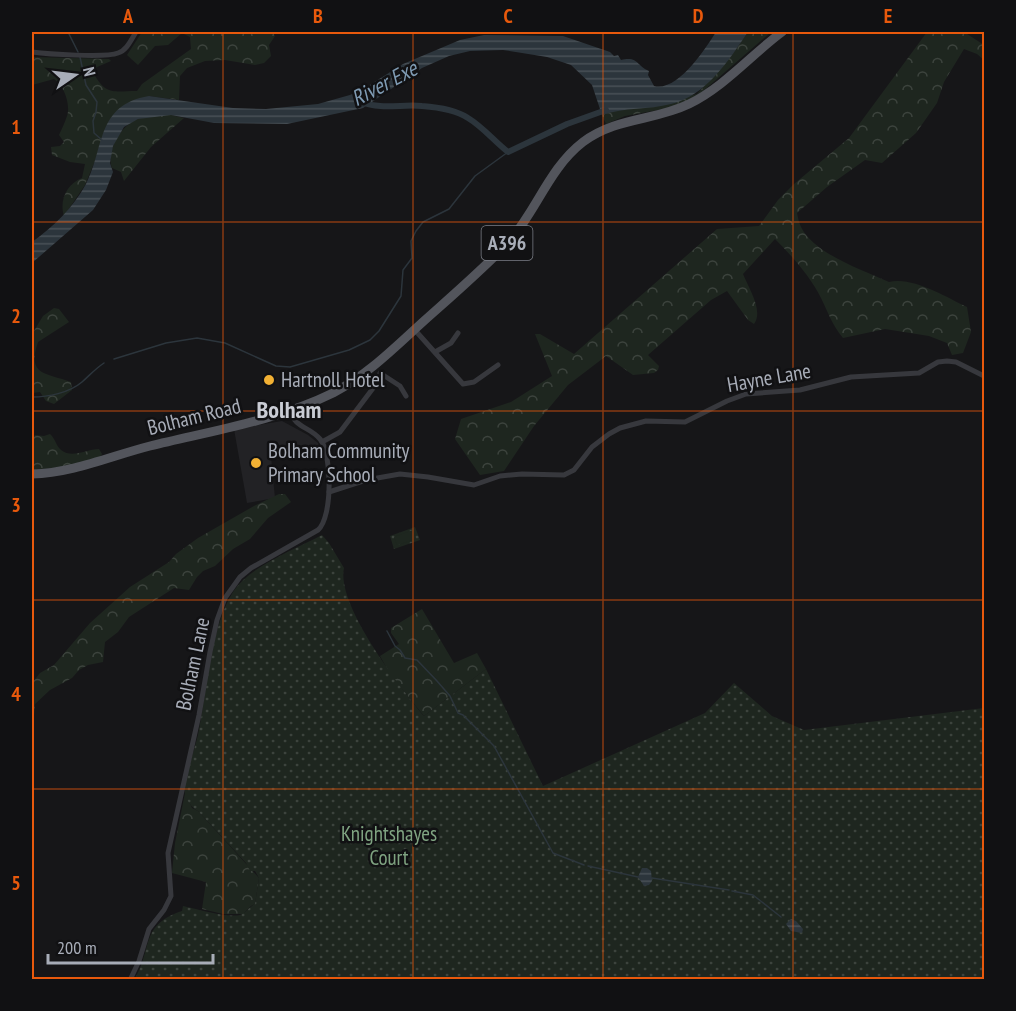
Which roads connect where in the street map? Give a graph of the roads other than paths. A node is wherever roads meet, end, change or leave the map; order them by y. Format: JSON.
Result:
{"nodes":[{"id":1,"x":136,"y":32,"type":"edge"},
{"id":2,"x":782,"y":32,"type":"edge"},
{"id":3,"x":32,"y":52,"type":"edge"},
{"id":4,"x":414,"y":329,"type":"junction"},
{"id":5,"x":458,"y":333,"type":"dead end"},
{"id":6,"x":435,"y":352,"type":"junction"},
{"id":7,"x":498,"y":365,"type":"dead end"},
{"id":8,"x":492,"y":370,"type":"junction"},
{"id":9,"x":984,"y":376,"type":"edge"},
{"id":10,"x":496,"y":377,"type":"dead end"},
{"id":11,"x":406,"y":396,"type":"dead end"},
{"id":12,"x":290,"y":410,"type":"junction"},
{"id":13,"x":322,"y":442,"type":"junction"},
{"id":14,"x":32,"y":474,"type":"edge"},
{"id":15,"x":329,"y":492,"type":"junction"},
{"id":16,"x":130,"y":980,"type":"edge"}],
"edges":[{"from":1,"to":3,"type":"street"},
{"from":2,"to":4,"type":"main road","number":"A396"},
{"from":4,"to":6,"type":"street"},
{"from":4,"to":12,"type":"main road","name":"Bolham Road","number":"A396"},
{"from":5,"to":6,"type":"street"},
{"from":6,"to":8,"type":"street"},
{"from":7,"to":8,"type":"street"},
{"from":8,"to":10,"type":"street"},
{"from":9,"to":15,"type":"street","name":"Hayne Lane"},
{"from":11,"to":13,"type":"street"},
{"from":12,"to":13,"type":"street"},
{"from":12,"to":14,"type":"main road","name":"Bolham Road","number":"A396"},
{"from":13,"to":15,"type":"street","name":"Bolham Lane"},
{"from":15,"to":16,"type":"street","name":"Bolham Lane"}]}
